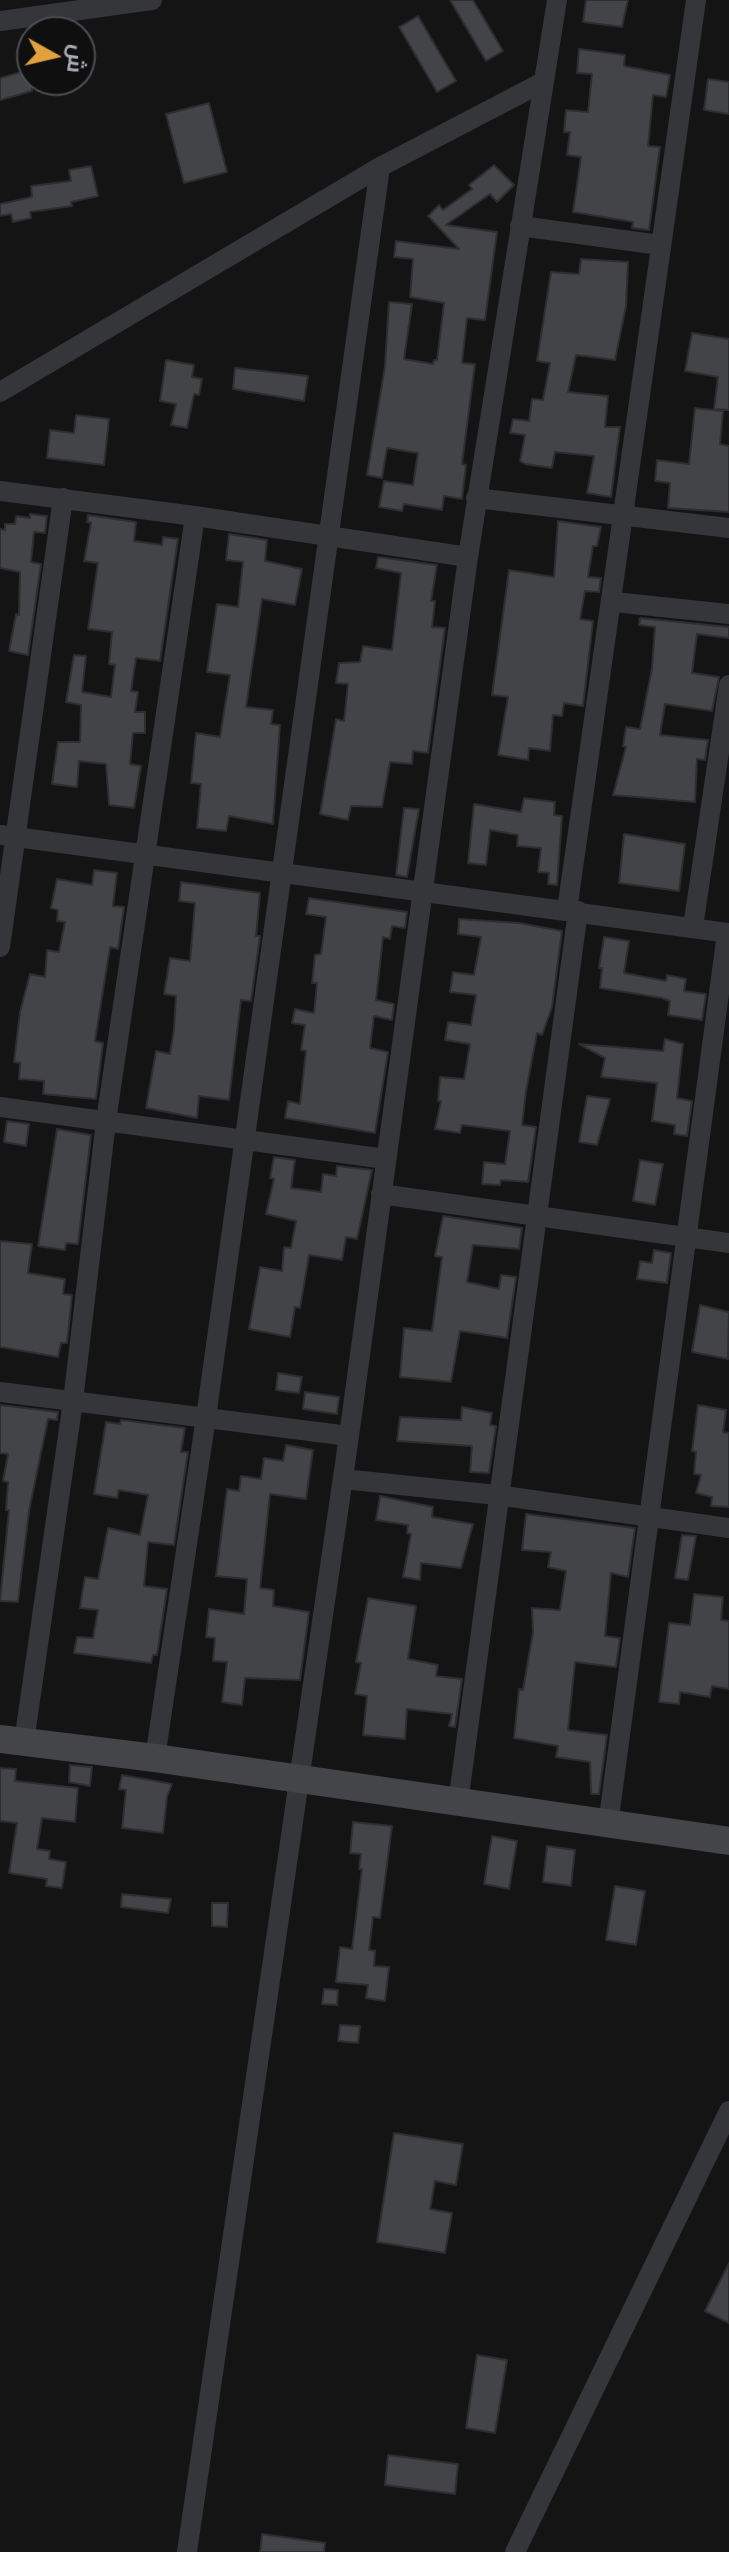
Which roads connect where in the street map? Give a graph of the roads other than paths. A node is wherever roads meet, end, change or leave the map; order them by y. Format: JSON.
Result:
{"nodes":[{"id":1,"x":152,"y":0,"type":"edge"},
{"id":2,"x":557,"y":0,"type":"edge"},
{"id":3,"x":696,"y":0,"type":"edge"},
{"id":4,"x":0,"y":21,"type":"edge"},
{"id":5,"x":541,"y":83,"type":"junction"},
{"id":6,"x":380,"y":167,"type":"junction"},
{"id":7,"x":520,"y":226,"type":"junction"},
{"id":8,"x":660,"y":245,"type":"junction"},
{"id":9,"x":0,"y":392,"type":"edge"},
{"id":10,"x":0,"y":491,"type":"edge"},
{"id":11,"x":63,"y":498,"type":"junction"},
{"id":12,"x":476,"y":498,"type":"junction"},
{"id":13,"x":195,"y":516,"type":"junction"},
{"id":14,"x":624,"y":518,"type":"junction"},
{"id":15,"x":729,"y":528,"type":"edge"},
{"id":16,"x":328,"y":535,"type":"junction"},
{"id":17,"x":468,"y":557,"type":"junction"},
{"id":18,"x":614,"y":602,"type":"junction"},
{"id":19,"x":729,"y":614,"type":"edge"},
{"id":20,"x":729,"y":685,"type":"edge"},
{"id":21,"x":8,"y":836,"type":"edge"},
{"id":22,"x":144,"y":855,"type":"junction"},
{"id":23,"x":281,"y":871,"type":"junction"},
{"id":24,"x":422,"y":893,"type":"junction"},
{"id":25,"x":572,"y":910,"type":"junction"},
{"id":26,"x":693,"y":927,"type":"junction"},
{"id":27,"x":728,"y":933,"type":"edge"},
{"id":28,"x":0,"y":947,"type":"edge"},
{"id":29,"x":0,"y":1107,"type":"edge"},
{"id":30,"x":106,"y":1121,"type":"junction"},
{"id":31,"x":244,"y":1139,"type":"junction"},
{"id":32,"x":386,"y":1159,"type":"junction"},
{"id":33,"x":381,"y":1194,"type":"junction"},
{"id":34,"x":535,"y":1217,"type":"junction"},
{"id":35,"x":685,"y":1238,"type":"junction"},
{"id":36,"x":729,"y":1243,"type":"edge"},
{"id":37,"x":0,"y":1392,"type":"edge"},
{"id":38,"x":73,"y":1401,"type":"junction"},
{"id":39,"x":206,"y":1417,"type":"junction"},
{"id":40,"x":349,"y":1436,"type":"junction"},
{"id":41,"x":343,"y":1479,"type":"junction"},
{"id":42,"x":497,"y":1495,"type":"junction"},
{"id":43,"x":650,"y":1515,"type":"junction"},
{"id":44,"x":729,"y":1528,"type":"edge"},
{"id":45,"x":12,"y":1741,"type":"edge"},
{"id":46,"x":155,"y":1758,"type":"junction"},
{"id":47,"x":298,"y":1781,"type":"junction"},
{"id":48,"x":458,"y":1803,"type":"junction"},
{"id":49,"x":608,"y":1825,"type":"junction"},
{"id":50,"x":729,"y":1841,"type":"edge"},
{"id":51,"x":729,"y":2111,"type":"edge"},
{"id":52,"x":721,"y":2148,"type":"edge"},
{"id":53,"x":187,"y":2552,"type":"edge"},
{"id":54,"x":515,"y":2552,"type":"edge"}],
"edges":[{"from":1,"to":4,"type":"street"},
{"from":2,"to":5,"type":"street"},
{"from":3,"to":8,"type":"street"},
{"from":5,"to":6,"type":"street"},
{"from":5,"to":7,"type":"street"},
{"from":6,"to":9,"type":"street"},
{"from":6,"to":16,"type":"street"},
{"from":7,"to":8,"type":"street"},
{"from":7,"to":12,"type":"street"},
{"from":8,"to":14,"type":"street"},
{"from":10,"to":11,"type":"street"},
{"from":11,"to":13,"type":"street"},
{"from":11,"to":21,"type":"street"},
{"from":12,"to":14,"type":"street"},
{"from":12,"to":17,"type":"street"},
{"from":13,"to":16,"type":"street"},
{"from":13,"to":22,"type":"street"},
{"from":14,"to":15,"type":"street"},
{"from":14,"to":18,"type":"street"},
{"from":16,"to":17,"type":"street"},
{"from":16,"to":23,"type":"street"},
{"from":17,"to":24,"type":"street"},
{"from":18,"to":19,"type":"street"},
{"from":18,"to":25,"type":"street"},
{"from":20,"to":26,"type":"street"},
{"from":21,"to":22,"type":"street"},
{"from":21,"to":28,"type":"street"},
{"from":22,"to":23,"type":"street"},
{"from":22,"to":30,"type":"street"},
{"from":23,"to":24,"type":"street"},
{"from":23,"to":31,"type":"street"},
{"from":24,"to":25,"type":"street"},
{"from":24,"to":32,"type":"street"},
{"from":25,"to":26,"type":"street"},
{"from":25,"to":34,"type":"street"},
{"from":26,"to":27,"type":"street"},
{"from":27,"to":35,"type":"street"},
{"from":29,"to":30,"type":"street"},
{"from":30,"to":31,"type":"street"},
{"from":30,"to":38,"type":"street"},
{"from":31,"to":32,"type":"street"},
{"from":31,"to":39,"type":"street"},
{"from":32,"to":33,"type":"street"},
{"from":33,"to":34,"type":"street"},
{"from":33,"to":40,"type":"street"},
{"from":34,"to":35,"type":"street"},
{"from":34,"to":42,"type":"street"},
{"from":35,"to":36,"type":"street"},
{"from":35,"to":43,"type":"street"},
{"from":37,"to":38,"type":"street"},
{"from":38,"to":39,"type":"street"},
{"from":38,"to":45,"type":"street"},
{"from":39,"to":40,"type":"street"},
{"from":39,"to":46,"type":"street"},
{"from":40,"to":41,"type":"street"},
{"from":41,"to":42,"type":"street"},
{"from":41,"to":47,"type":"street"},
{"from":42,"to":43,"type":"street"},
{"from":42,"to":48,"type":"street"},
{"from":43,"to":44,"type":"street"},
{"from":43,"to":49,"type":"street"},
{"from":45,"to":46,"type":"main road"},
{"from":46,"to":47,"type":"main road"},
{"from":47,"to":48,"type":"main road"},
{"from":47,"to":53,"type":"street"},
{"from":48,"to":49,"type":"main road"},
{"from":49,"to":50,"type":"main road"},
{"from":51,"to":52,"type":"street"},
{"from":52,"to":54,"type":"street"}]}
